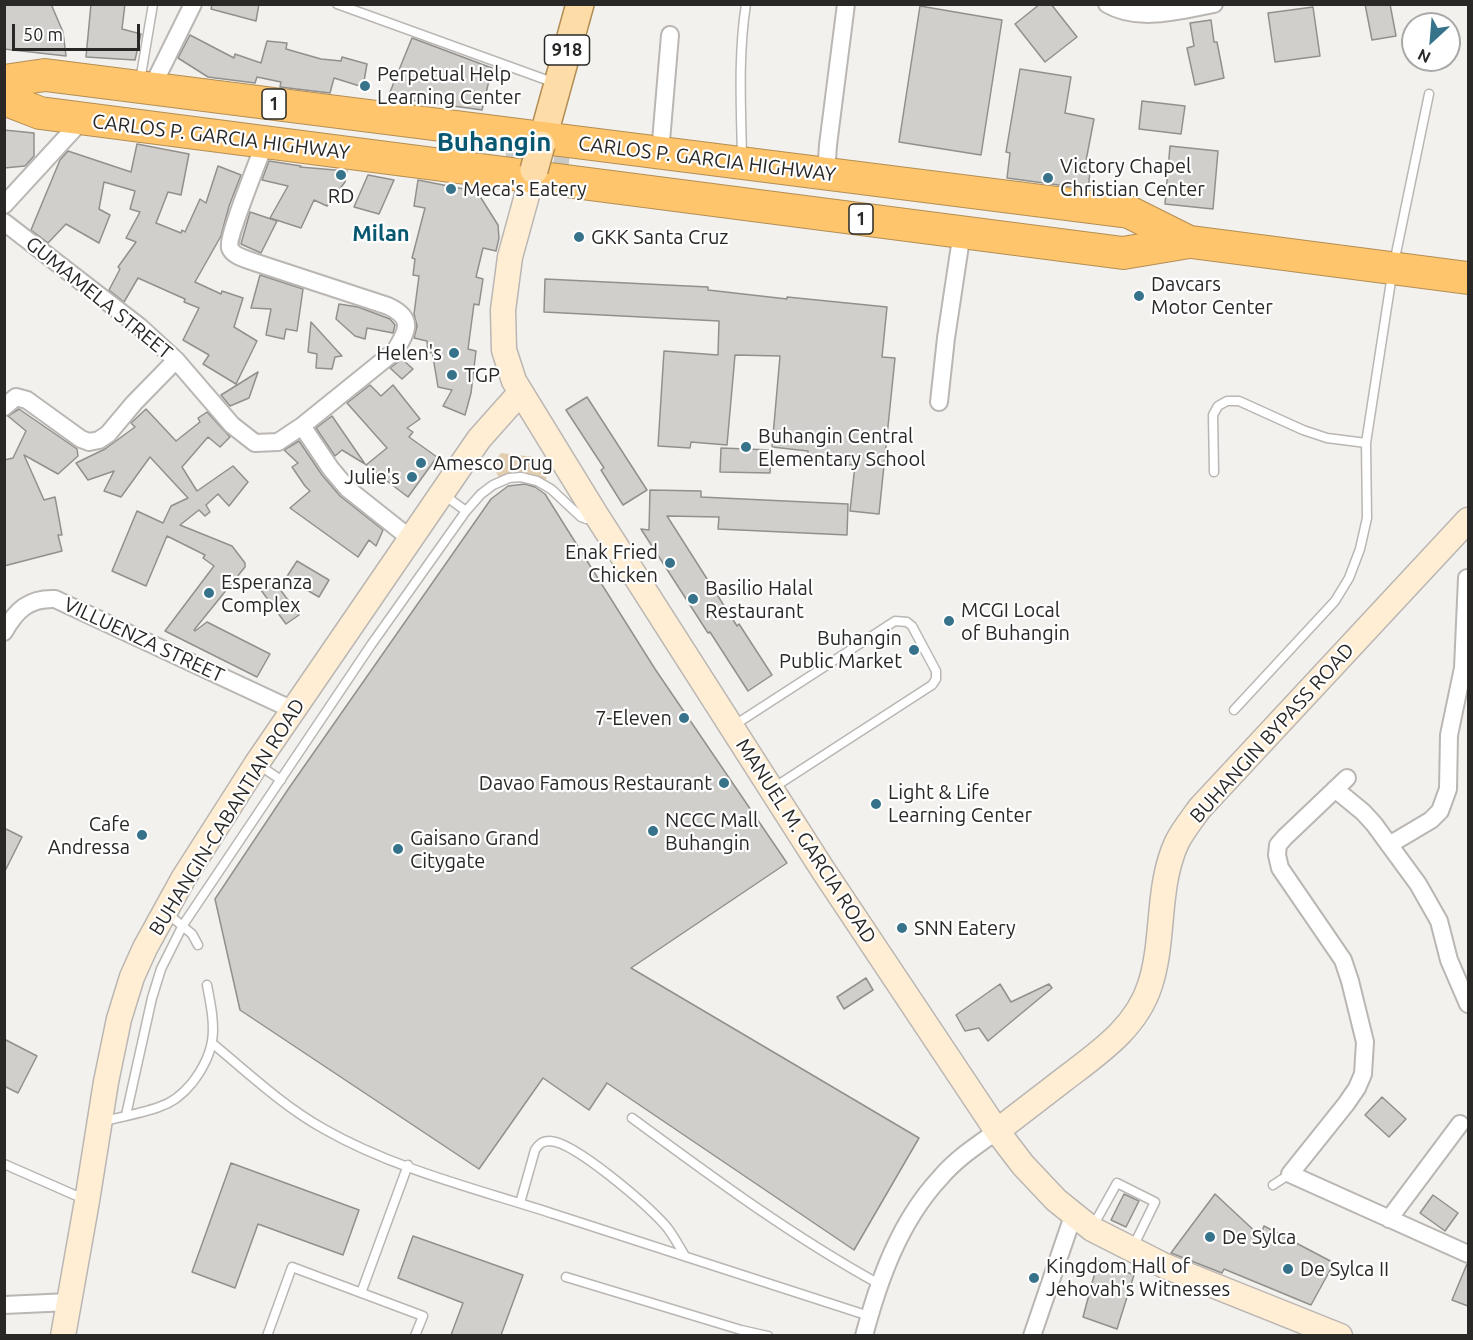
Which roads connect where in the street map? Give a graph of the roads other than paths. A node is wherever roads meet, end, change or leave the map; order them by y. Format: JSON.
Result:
{"nodes":[{"id":1,"x":153,"y":4,"type":"edge"},
{"id":2,"x":193,"y":4,"type":"edge"},
{"id":3,"x":337,"y":4,"type":"edge"},
{"id":4,"x":580,"y":4,"type":"edge"},
{"id":5,"x":746,"y":4,"type":"edge"},
{"id":6,"x":846,"y":4,"type":"edge"},
{"id":7,"x":1107,"y":4,"type":"edge"},
{"id":8,"x":1214,"y":4,"type":"edge"},
{"id":9,"x":670,"y":35,"type":"dead end"},
{"id":10,"x":4,"y":81,"type":"edge"},
{"id":11,"x":558,"y":84,"type":"junction"},
{"id":12,"x":145,"y":88,"type":"junction"},
{"id":13,"x":4,"y":90,"type":"edge"},
{"id":14,"x":1429,"y":94,"type":"dead end"},
{"id":15,"x":4,"y":99,"type":"edge"},
{"id":16,"x":83,"y":119,"type":"junction"},
{"id":17,"x":265,"y":142,"type":"junction"},
{"id":18,"x":660,"y":153,"type":"junction"},
{"id":19,"x":506,"y":154,"type":"tunnel mouth"},
{"id":20,"x":538,"y":157,"type":"junction"},
{"id":21,"x":569,"y":162,"type":"tunnel mouth"},
{"id":22,"x":742,"y":163,"type":"junction"},
{"id":23,"x":826,"y":174,"type":"junction"},
{"id":24,"x":4,"y":205,"type":"edge"},
{"id":25,"x":4,"y":222,"type":"edge"},
{"id":26,"x":962,"y":232,"type":"junction"},
{"id":27,"x":1190,"y":242,"type":"junction"},
{"id":28,"x":1393,"y":268,"type":"junction"},
{"id":29,"x":1468,"y":278,"type":"edge"},
{"id":30,"x":176,"y":360,"type":"junction"},
{"id":31,"x":520,"y":393,"type":"junction"},
{"id":32,"x":939,"y":402,"type":"dead end"},
{"id":33,"x":4,"y":407,"type":"edge"},
{"id":34,"x":302,"y":426,"type":"junction"},
{"id":35,"x":1366,"y":443,"type":"junction"},
{"id":36,"x":1214,"y":472,"type":"dead end"},
{"id":37,"x":443,"y":494,"type":"junction"},
{"id":38,"x":466,"y":511,"type":"junction"},
{"id":39,"x":595,"y":513,"type":"junction"},
{"id":40,"x":1468,"y":520,"type":"edge"},
{"id":41,"x":411,"y":539,"type":"junction"},
{"id":42,"x":1467,"y":578,"type":"edge"},
{"id":43,"x":4,"y":632,"type":"edge"},
{"id":44,"x":1466,"y":668,"type":"edge"},
{"id":45,"x":293,"y":710,"type":"junction"},
{"id":46,"x":1234,"y":710,"type":"dead end"},
{"id":47,"x":732,"y":726,"type":"junction"},
{"id":48,"x":256,"y":764,"type":"junction"},
{"id":49,"x":281,"y":780,"type":"junction"},
{"id":50,"x":772,"y":788,"type":"junction"},
{"id":51,"x":1389,"y":845,"type":"junction"},
{"id":52,"x":164,"y":911,"type":"junction"},
{"id":53,"x":183,"y":925,"type":"junction"},
{"id":54,"x":198,"y":945,"type":"dead end"},
{"id":55,"x":207,"y":985,"type":"dead end"},
{"id":56,"x":1468,"y":1004,"type":"edge"},
{"id":57,"x":212,"y":1043,"type":"junction"},
{"id":58,"x":126,"y":1115,"type":"junction"},
{"id":59,"x":632,"y":1118,"type":"dead end"},
{"id":60,"x":100,"y":1122,"type":"junction"},
{"id":61,"x":1460,"y":1124,"type":"dead end"},
{"id":62,"x":997,"y":1131,"type":"junction"},
{"id":63,"x":4,"y":1164,"type":"edge"},
{"id":64,"x":408,"y":1166,"type":"junction"},
{"id":65,"x":1290,"y":1174,"type":"junction"},
{"id":66,"x":1273,"y":1185,"type":"dead end"},
{"id":67,"x":87,"y":1201,"type":"junction"},
{"id":68,"x":520,"y":1203,"type":"junction"},
{"id":69,"x":1389,"y":1219,"type":"junction"},
{"id":70,"x":1082,"y":1223,"type":"junction"},
{"id":71,"x":1132,"y":1250,"type":"junction"},
{"id":72,"x":1468,"y":1254,"type":"edge"},
{"id":73,"x":685,"y":1256,"type":"junction"},
{"id":74,"x":566,"y":1277,"type":"dead end"},
{"id":75,"x":879,"y":1284,"type":"junction"},
{"id":76,"x":361,"y":1293,"type":"junction"},
{"id":77,"x":69,"y":1302,"type":"junction"},
{"id":78,"x":4,"y":1305,"type":"edge"},
{"id":79,"x":869,"y":1316,"type":"junction"},
{"id":80,"x":63,"y":1335,"type":"edge"},
{"id":81,"x":267,"y":1335,"type":"edge"},
{"id":82,"x":415,"y":1335,"type":"edge"},
{"id":83,"x":768,"y":1335,"type":"edge"},
{"id":84,"x":864,"y":1335,"type":"edge"},
{"id":85,"x":1032,"y":1335,"type":"edge"},
{"id":86,"x":1340,"y":1335,"type":"edge"}],
"edges":[{"from":1,"to":12,"type":"lane"},
{"from":2,"to":12,"type":"street"},
{"from":3,"to":11,"type":"lane"},
{"from":4,"to":11,"type":"main road","number":"918"},
{"from":5,"to":22,"type":"lane"},
{"from":6,"to":23,"type":"street"},
{"from":7,"to":8,"type":"street"},
{"from":9,"to":18,"type":"street"},
{"from":10,"to":12,"type":"highway","name":"CARLOS P. GARCIA HIGHWAY","number":"1"},
{"from":11,"to":20,"type":"main road","number":"918"},
{"from":12,"to":20,"type":"highway","name":"CARLOS P. GARCIA HIGHWAY","number":"1"},
{"from":13,"to":19,"type":"highway","name":"CARLOS P. GARCIA HIGHWAY","number":"1"},
{"from":14,"to":28,"type":"lane"},
{"from":15,"to":16,"type":"highway","name":"CARLOS P. GARCIA HIGHWAY","number":"1"},
{"from":16,"to":17,"type":"highway","name":"CARLOS P. GARCIA HIGHWAY","number":"1"},
{"from":16,"to":24,"type":"street"},
{"from":17,"to":20,"type":"highway","name":"CARLOS P. GARCIA HIGHWAY","number":"1"},
{"from":17,"to":34,"type":"street","name":"GUMAMELA STREET"},
{"from":18,"to":20,"type":"highway","name":"CARLOS P. GARCIA HIGHWAY","number":"1"},
{"from":18,"to":22,"type":"highway","name":"CARLOS P. GARCIA HIGHWAY","number":"1"},
{"from":20,"to":26,"type":"highway","name":"CARLOS P. GARCIA HIGHWAY","number":"1"},
{"from":20,"to":31,"type":"main road","name":"MANUEL M. GARCIA ROAD"},
{"from":21,"to":27,"type":"highway","name":"CARLOS P. GARCIA HIGHWAY","number":"1"},
{"from":22,"to":23,"type":"highway","name":"CARLOS P. GARCIA HIGHWAY","number":"1"},
{"from":23,"to":27,"type":"highway","name":"CARLOS P. GARCIA HIGHWAY","number":"1"},
{"from":25,"to":30,"type":"street","name":"GUMAMELA STREET"},
{"from":26,"to":27,"type":"highway","name":"CARLOS P. GARCIA HIGHWAY","number":"1"},
{"from":26,"to":32,"type":"street"},
{"from":27,"to":28,"type":"highway","name":"CARLOS P. GARCIA HIGHWAY","number":"1"},
{"from":28,"to":29,"type":"highway","name":"CARLOS P. GARCIA HIGHWAY","number":"1"},
{"from":28,"to":35,"type":"lane"},
{"from":30,"to":33,"type":"street"},
{"from":30,"to":34,"type":"street","name":"GUMAMELA STREET"},
{"from":31,"to":37,"type":"main road","name":"BUHANGIN-CABANTIAN ROAD"},
{"from":31,"to":39,"type":"main road","name":"MANUEL M. GARCIA ROAD"},
{"from":34,"to":41,"type":"street"},
{"from":35,"to":36,"type":"lane"},
{"from":35,"to":46,"type":"lane"},
{"from":37,"to":38,"type":"lane"},
{"from":37,"to":41,"type":"main road","name":"BUHANGIN-CABANTIAN ROAD"},
{"from":38,"to":39,"type":"lane"},
{"from":38,"to":49,"type":"lane"},
{"from":39,"to":47,"type":"main road","name":"MANUEL M. GARCIA ROAD"},
{"from":40,"to":62,"type":"main road","name":"BUHANGIN BYPASS ROAD"},
{"from":41,"to":45,"type":"main road","name":"BUHANGIN-CABANTIAN ROAD"},
{"from":42,"to":44,"type":"street"},
{"from":43,"to":45,"type":"street","name":"VILLUENZA STREET"},
{"from":44,"to":51,"type":"street"},
{"from":45,"to":48,"type":"main road","name":"BUHANGIN-CABANTIAN ROAD"},
{"from":47,"to":50,"type":"main road","name":"MANUEL M. GARCIA ROAD"},
{"from":47,"to":50,"type":"lane"},
{"from":48,"to":49,"type":"lane"},
{"from":48,"to":52,"type":"main road","name":"BUHANGIN-CABANTIAN ROAD"},
{"from":49,"to":53,"type":"lane"},
{"from":50,"to":62,"type":"main road","name":"MANUEL M. GARCIA ROAD"},
{"from":51,"to":56,"type":"street"},
{"from":51,"to":65,"type":"street"},
{"from":52,"to":53,"type":"lane"},
{"from":52,"to":60,"type":"main road","name":"BUHANGIN-CABANTIAN ROAD"},
{"from":53,"to":54,"type":"lane"},
{"from":53,"to":58,"type":"lane"},
{"from":55,"to":57,"type":"lane"},
{"from":57,"to":58,"type":"lane"},
{"from":57,"to":64,"type":"lane"},
{"from":58,"to":60,"type":"lane"},
{"from":59,"to":75,"type":"lane"},
{"from":60,"to":67,"type":"main road","name":"BUHANGIN-CABANTIAN ROAD"},
{"from":61,"to":69,"type":"street"},
{"from":62,"to":70,"type":"main road","name":"MANUEL M. GARCIA ROAD"},
{"from":62,"to":75,"type":"street"},
{"from":63,"to":67,"type":"lane"},
{"from":64,"to":68,"type":"lane"},
{"from":64,"to":76,"type":"lane"},
{"from":65,"to":66,"type":"lane"},
{"from":65,"to":69,"type":"street"},
{"from":67,"to":77,"type":"main road","name":"BUHANGIN-CABANTIAN ROAD"},
{"from":68,"to":73,"type":"lane"},
{"from":68,"to":73,"type":"lane"},
{"from":69,"to":72,"type":"street"},
{"from":70,"to":71,"type":"main road","name":"MANUEL M. GARCIA ROAD"},
{"from":70,"to":71,"type":"lane"},
{"from":70,"to":85,"type":"street"},
{"from":71,"to":86,"type":"main road","name":"MANUEL M. GARCIA ROAD"},
{"from":73,"to":79,"type":"lane"},
{"from":74,"to":83,"type":"lane"},
{"from":75,"to":79,"type":"street"},
{"from":76,"to":81,"type":"lane"},
{"from":76,"to":82,"type":"lane"},
{"from":77,"to":78,"type":"street"},
{"from":77,"to":80,"type":"main road","name":"BUHANGIN-CABANTIAN ROAD"},
{"from":79,"to":84,"type":"street"}]}
